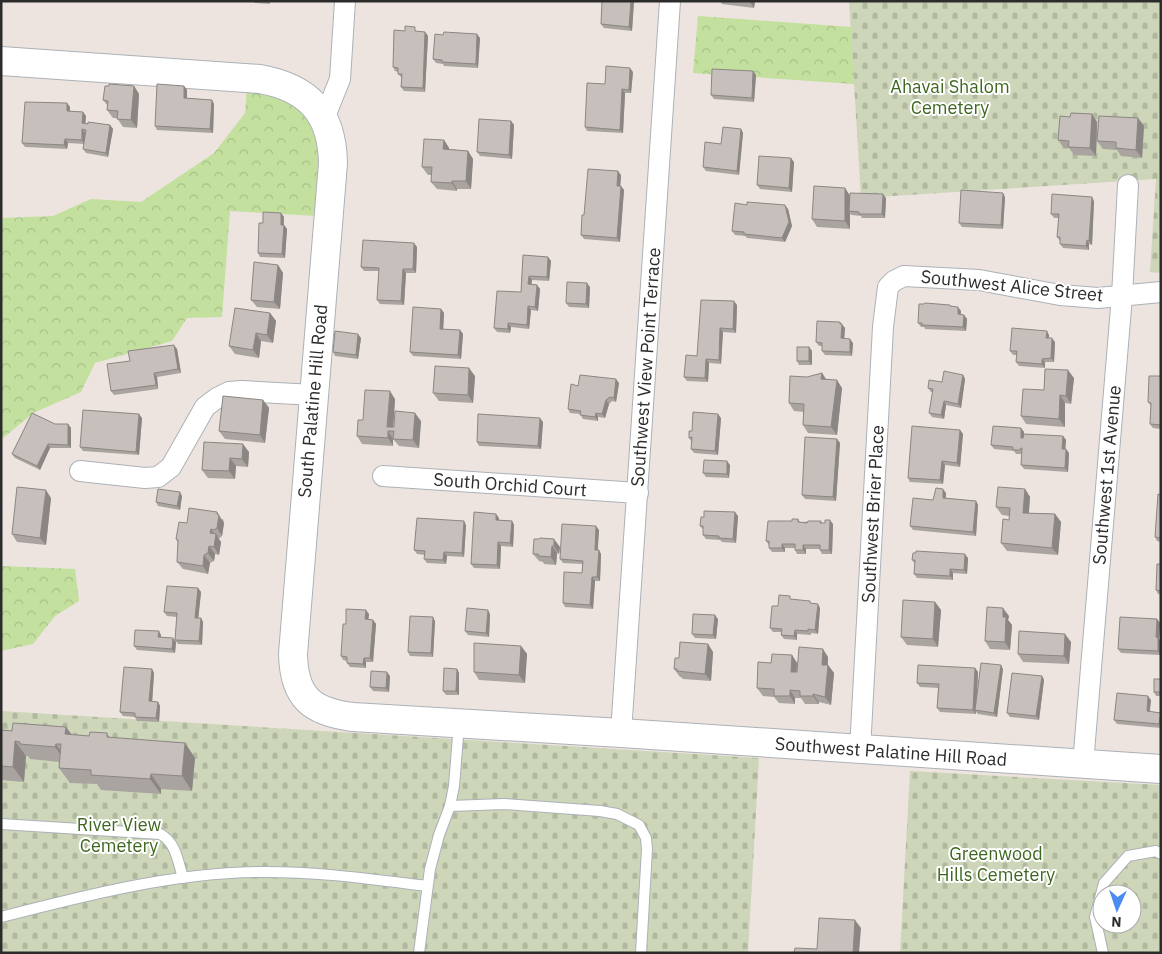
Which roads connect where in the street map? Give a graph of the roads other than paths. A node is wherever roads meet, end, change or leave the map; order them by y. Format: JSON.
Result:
{"nodes":[{"id":1,"x":345,"y":1,"type":"edge"},
{"id":2,"x":670,"y":1,"type":"edge"},
{"id":3,"x":1,"y":61,"type":"edge"},
{"id":4,"x":324,"y":118,"type":"junction"},
{"id":5,"x":1128,"y":185,"type":"dead end"},
{"id":6,"x":894,"y":281,"type":"joint"},
{"id":7,"x":1161,"y":292,"type":"edge"},
{"id":8,"x":1122,"y":296,"type":"junction"},
{"id":9,"x":314,"y":395,"type":"junction"},
{"id":10,"x":80,"y":471,"type":"dead end"},
{"id":11,"x":382,"y":476,"type":"dead end"},
{"id":12,"x":638,"y":493,"type":"junction"},
{"id":13,"x":459,"y":724,"type":"junction"},
{"id":14,"x":622,"y":733,"type":"junction"},
{"id":15,"x":860,"y":750,"type":"junction"},
{"id":16,"x":1083,"y":764,"type":"junction"},
{"id":17,"x":1161,"y":769,"type":"edge"},
{"id":18,"x":450,"y":806,"type":"junction"},
{"id":19,"x":1,"y":824,"type":"edge"},
{"id":20,"x":1161,"y":854,"type":"edge"},
{"id":21,"x":183,"y":878,"type":"junction"},
{"id":22,"x":427,"y":886,"type":"junction"},
{"id":23,"x":1,"y":916,"type":"edge"},
{"id":24,"x":419,"y":953,"type":"edge"},
{"id":25,"x":641,"y":953,"type":"edge"},
{"id":26,"x":1103,"y":953,"type":"edge"}],
"edges":[{"from":1,"to":4,"type":"street"},
{"from":2,"to":12,"type":"street","name":"Southwest View Point Terrace"},
{"from":3,"to":4,"type":"street","name":"South Palatine Hill Road"},
{"from":4,"to":9,"type":"street","name":"South Palatine Hill Road"},
{"from":5,"to":8,"type":"street","name":"Southwest 1st Avenue"},
{"from":6,"to":8,"type":"street","name":"Southwest Alice Street"},
{"from":6,"to":15,"type":"street","name":"Southwest Brier Place"},
{"from":7,"to":8,"type":"street","name":"Southwest Alice Street"},
{"from":8,"to":16,"type":"street","name":"Southwest 1st Avenue"},
{"from":9,"to":10,"type":"street"},
{"from":9,"to":13,"type":"street","name":"South Palatine Hill Road"},
{"from":11,"to":12,"type":"street","name":"South Orchid Court"},
{"from":12,"to":14,"type":"street","name":"Southwest View Point Terrace"},
{"from":13,"to":14,"type":"street","name":"South Palatine Hill Road"},
{"from":13,"to":18,"type":"lane"},
{"from":14,"to":15,"type":"street","name":"Southwest Palatine Hill Road"},
{"from":15,"to":16,"type":"street","name":"Southwest Palatine Hill Road"},
{"from":16,"to":17,"type":"street","name":"Southwest Palatine Hill Road"},
{"from":18,"to":22,"type":"lane"},
{"from":18,"to":25,"type":"lane"},
{"from":19,"to":21,"type":"lane"},
{"from":20,"to":26,"type":"lane"},
{"from":21,"to":22,"type":"lane"},
{"from":21,"to":23,"type":"lane"},
{"from":22,"to":24,"type":"lane"}]}
